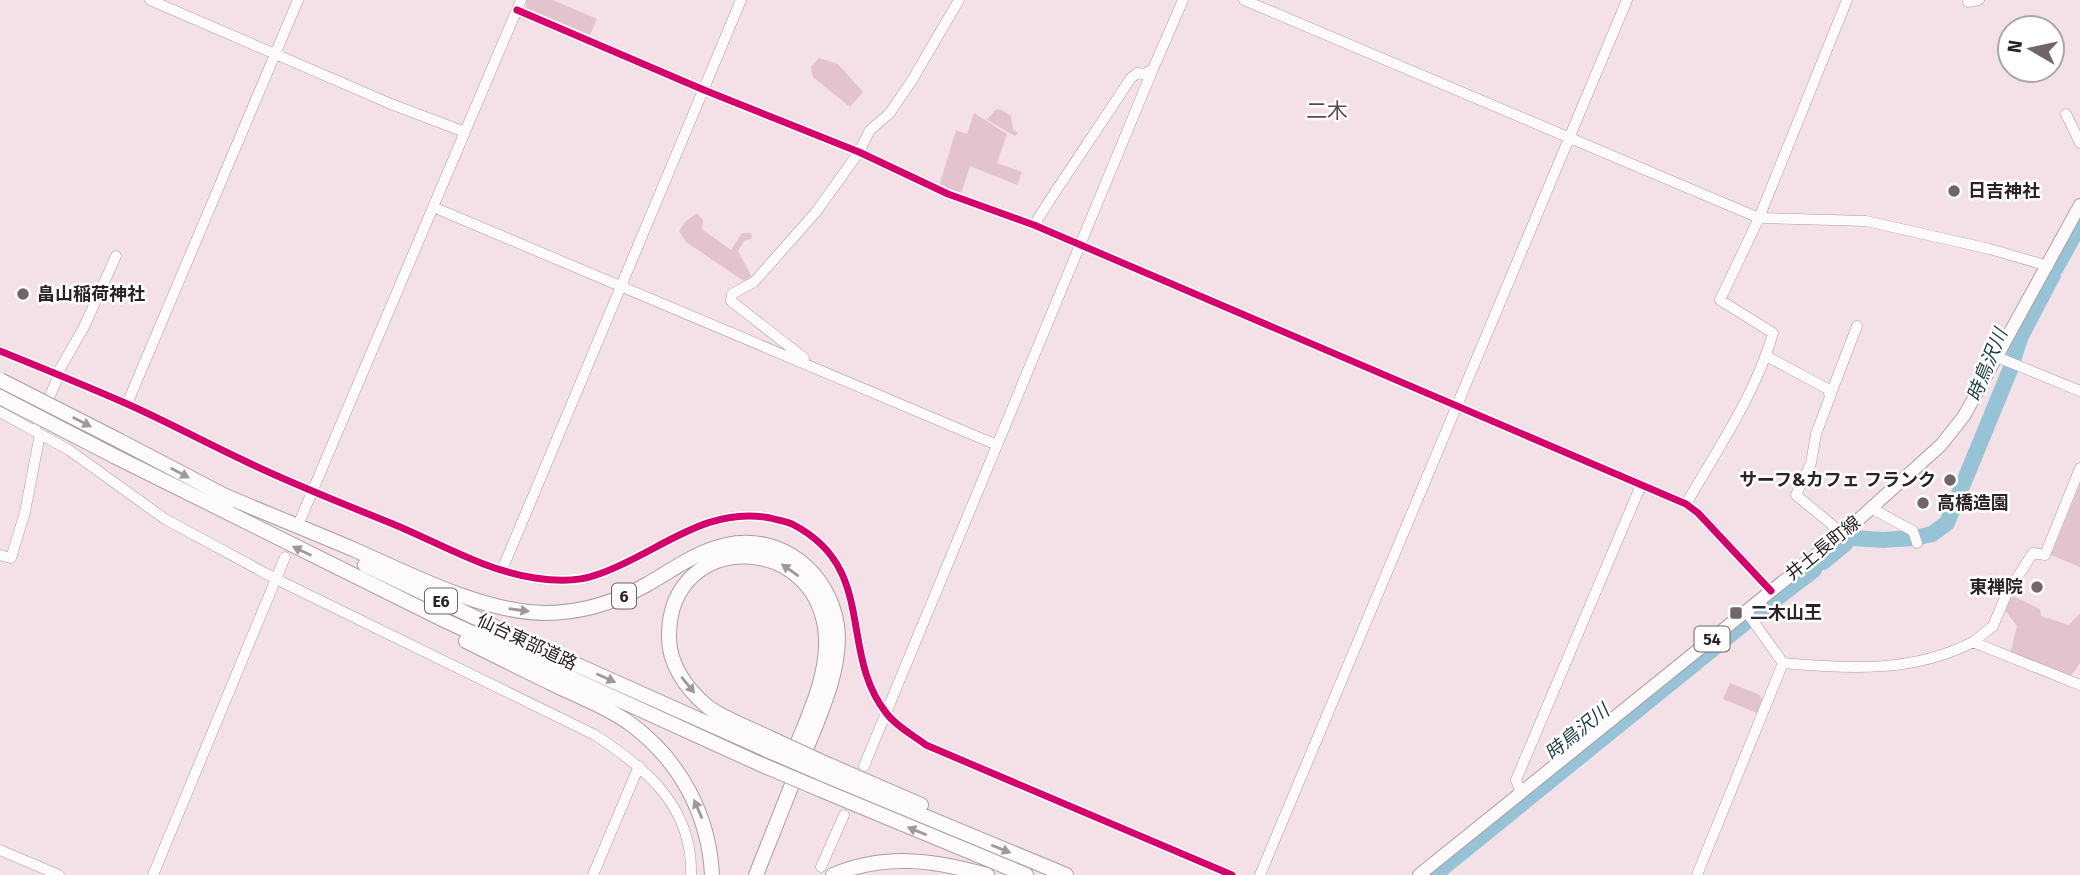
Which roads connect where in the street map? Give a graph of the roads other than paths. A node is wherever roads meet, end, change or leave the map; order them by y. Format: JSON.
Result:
{"nodes":[{"id":1,"x":150,"y":0,"type":"edge"},
{"id":2,"x":298,"y":0,"type":"edge"},
{"id":3,"x":741,"y":0,"type":"edge"},
{"id":4,"x":959,"y":0,"type":"edge"},
{"id":5,"x":1183,"y":0,"type":"edge"},
{"id":6,"x":1244,"y":0,"type":"edge"},
{"id":7,"x":1627,"y":0,"type":"edge"},
{"id":8,"x":1847,"y":0,"type":"edge"},
{"id":9,"x":519,"y":5,"type":"edge"},
{"id":10,"x":275,"y":54,"type":"junction"},
{"id":11,"x":1153,"y":69,"type":"junction"},
{"id":12,"x":704,"y":90,"type":"junction"},
{"id":13,"x":2066,"y":114,"type":"dead end"},
{"id":14,"x":465,"y":132,"type":"junction"},
{"id":15,"x":1570,"y":139,"type":"junction"},
{"id":16,"x":2080,"y":143,"type":"edge"},
{"id":17,"x":859,"y":152,"type":"junction"},
{"id":18,"x":2080,"y":205,"type":"edge"},
{"id":19,"x":433,"y":207,"type":"junction"},
{"id":20,"x":1759,"y":218,"type":"junction"},
{"id":21,"x":1034,"y":225,"type":"junction"},
{"id":22,"x":1081,"y":245,"type":"junction"},
{"id":23,"x":116,"y":256,"type":"dead end"},
{"id":24,"x":2048,"y":266,"type":"junction"},
{"id":25,"x":621,"y":286,"type":"junction"},
{"id":26,"x":1857,"y":326,"type":"dead end"},
{"id":27,"x":0,"y":351,"type":"edge"},
{"id":28,"x":1766,"y":356,"type":"junction"},
{"id":29,"x":2006,"y":361,"type":"junction"},
{"id":30,"x":804,"y":364,"type":"junction"},
{"id":31,"x":58,"y":375,"type":"junction"},
{"id":32,"x":0,"y":380,"type":"edge"},
{"id":33,"x":2080,"y":391,"type":"edge"},
{"id":34,"x":0,"y":397,"type":"edge"},
{"id":35,"x":1830,"y":397,"type":"junction"},
{"id":36,"x":127,"y":404,"type":"junction"},
{"id":37,"x":1456,"y":405,"type":"junction"},
{"id":38,"x":0,"y":412,"type":"edge"},
{"id":39,"x":37,"y":432,"type":"junction"},
{"id":40,"x":997,"y":445,"type":"junction"},
{"id":41,"x":2080,"y":468,"type":"edge"},
{"id":42,"x":1641,"y":485,"type":"junction"},
{"id":43,"x":314,"y":492,"type":"junction"},
{"id":44,"x":228,"y":498,"type":"junction"},
{"id":45,"x":1686,"y":504,"type":"junction"},
{"id":46,"x":1871,"y":509,"type":"junction"},
{"id":47,"x":301,"y":518,"type":"dead end"},
{"id":48,"x":1841,"y":534,"type":"junction"},
{"id":49,"x":1917,"y":543,"type":"dead end"},
{"id":50,"x":0,"y":555,"type":"edge"},
{"id":51,"x":285,"y":557,"type":"dead end"},
{"id":52,"x":502,"y":570,"type":"junction"},
{"id":53,"x":276,"y":579,"type":"junction"},
{"id":54,"x":363,"y":582,"type":"junction"},
{"id":55,"x":1771,"y":591,"type":"junction"},
{"id":56,"x":1746,"y":611,"type":"junction"},
{"id":57,"x":1973,"y":642,"type":"junction"},
{"id":58,"x":1783,"y":663,"type":"junction"},
{"id":59,"x":2080,"y":685,"type":"edge"},
{"id":60,"x":885,"y":712,"type":"junction"},
{"id":61,"x":769,"y":744,"type":"junction"},
{"id":62,"x":639,"y":766,"type":"junction"},
{"id":63,"x":864,"y":766,"type":"dead end"},
{"id":64,"x":1521,"y":793,"type":"junction"},
{"id":65,"x":844,"y":815,"type":"dead end"},
{"id":66,"x":0,"y":850,"type":"edge"},
{"id":67,"x":827,"y":871,"type":"edge"},
{"id":68,"x":59,"y":875,"type":"edge"},
{"id":69,"x":153,"y":875,"type":"edge"},
{"id":70,"x":593,"y":875,"type":"edge"},
{"id":71,"x":691,"y":875,"type":"edge"},
{"id":72,"x":712,"y":875,"type":"edge"},
{"id":73,"x":747,"y":875,"type":"edge"},
{"id":74,"x":756,"y":875,"type":"edge"},
{"id":75,"x":987,"y":875,"type":"edge"},
{"id":76,"x":1026,"y":875,"type":"edge"},
{"id":77,"x":1066,"y":875,"type":"edge"},
{"id":78,"x":1232,"y":875,"type":"edge"},
{"id":79,"x":1260,"y":875,"type":"edge"},
{"id":80,"x":1419,"y":875,"type":"edge"},
{"id":81,"x":1697,"y":875,"type":"edge"}],
"edges":[{"from":1,"to":10,"type":"street"},
{"from":2,"to":10,"type":"street"},
{"from":3,"to":12,"type":"street"},
{"from":4,"to":17,"type":"street"},
{"from":5,"to":11,"type":"street"},
{"from":6,"to":15,"type":"street"},
{"from":7,"to":15,"type":"street"},
{"from":8,"to":20,"type":"street"},
{"from":9,"to":12,"type":"street"},
{"from":9,"to":14,"type":"street"},
{"from":10,"to":14,"type":"street"},
{"from":10,"to":36,"type":"street"},
{"from":11,"to":21,"type":"street"},
{"from":11,"to":22,"type":"street"},
{"from":12,"to":17,"type":"street"},
{"from":12,"to":25,"type":"street"},
{"from":13,"to":16,"type":"street"},
{"from":14,"to":19,"type":"street"},
{"from":15,"to":20,"type":"street"},
{"from":15,"to":37,"type":"street"},
{"from":17,"to":21,"type":"street"},
{"from":17,"to":30,"type":"street"},
{"from":18,"to":24,"type":"main road","name":"井土長町線","number":"54"},
{"from":19,"to":25,"type":"street"},
{"from":19,"to":43,"type":"street"},
{"from":20,"to":24,"type":"street"},
{"from":20,"to":28,"type":"street"},
{"from":21,"to":22,"type":"street"},
{"from":22,"to":37,"type":"street"},
{"from":22,"to":40,"type":"street"},
{"from":23,"to":31,"type":"street"},
{"from":24,"to":29,"type":"main road","name":"井土長町線","number":"54"},
{"from":25,"to":30,"type":"street"},
{"from":25,"to":52,"type":"street"},
{"from":26,"to":35,"type":"street"},
{"from":27,"to":31,"type":"street"},
{"from":28,"to":35,"type":"street"},
{"from":28,"to":45,"type":"street"},
{"from":29,"to":33,"type":"street"},
{"from":29,"to":46,"type":"main road","name":"井土長町線","number":"54"},
{"from":30,"to":40,"type":"street"},
{"from":31,"to":36,"type":"street"},
{"from":31,"to":39,"type":"street"},
{"from":32,"to":44,"type":"highway","name":"仙台東部道路","number":"E6","one_way":true,"bridge":true},
{"from":54,"to":34,"type":"highway","name":"仙台東部道路","number":"E6","one_way":true,"bridge":true},
{"from":35,"to":48,"type":"street"},
{"from":36,"to":43,"type":"street"},
{"from":37,"to":42,"type":"street"},
{"from":37,"to":79,"type":"street"},
{"from":38,"to":39,"type":"street"},
{"from":39,"to":50,"type":"street"},
{"from":39,"to":53,"type":"street"},
{"from":40,"to":60,"type":"street"},
{"from":41,"to":57,"type":"street"},
{"from":42,"to":45,"type":"street"},
{"from":42,"to":64,"type":"street"},
{"from":43,"to":47,"type":"street"},
{"from":43,"to":52,"type":"street"},
{"from":44,"to":61,"type":"highway","name":"仙台東部道路","number":"E6","one_way":true},
{"from":44,"to":74,"type":"highway","number":"6","one_way":true},
{"from":45,"to":55,"type":"street"},
{"from":46,"to":48,"type":"main road","name":"井土長町線","number":"54"},
{"from":46,"to":49,"type":"street"},
{"from":48,"to":55,"type":"main road","name":"井土長町線","number":"54"},
{"from":51,"to":53,"type":"street"},
{"from":52,"to":60,"type":"street"},
{"from":53,"to":62,"type":"street"},
{"from":53,"to":69,"type":"street"},
{"from":72,"to":54,"type":"highway","one_way":true},
{"from":76,"to":54,"type":"highway","name":"仙台東部道路","number":"E6","one_way":true,"bridge":true},
{"from":55,"to":56,"type":"main road","name":"井土長町線","number":"54"},
{"from":56,"to":58,"type":"street"},
{"from":56,"to":64,"type":"main road","name":"井土長町線","number":"54"},
{"from":57,"to":58,"type":"street"},
{"from":57,"to":59,"type":"street"},
{"from":58,"to":81,"type":"street"},
{"from":60,"to":63,"type":"street"},
{"from":60,"to":78,"type":"street"},
{"from":73,"to":61,"type":"highway","one_way":true},
{"from":61,"to":77,"type":"highway","name":"仙台東部道路","number":"E6","one_way":true,"bridge":true},
{"from":62,"to":70,"type":"street"},
{"from":62,"to":71,"type":"street"},
{"from":64,"to":80,"type":"main road","name":"井土長町線","number":"54"},
{"from":65,"to":67,"type":"street"},
{"from":66,"to":68,"type":"street"},
{"from":67,"to":75,"type":"highway"}]}
